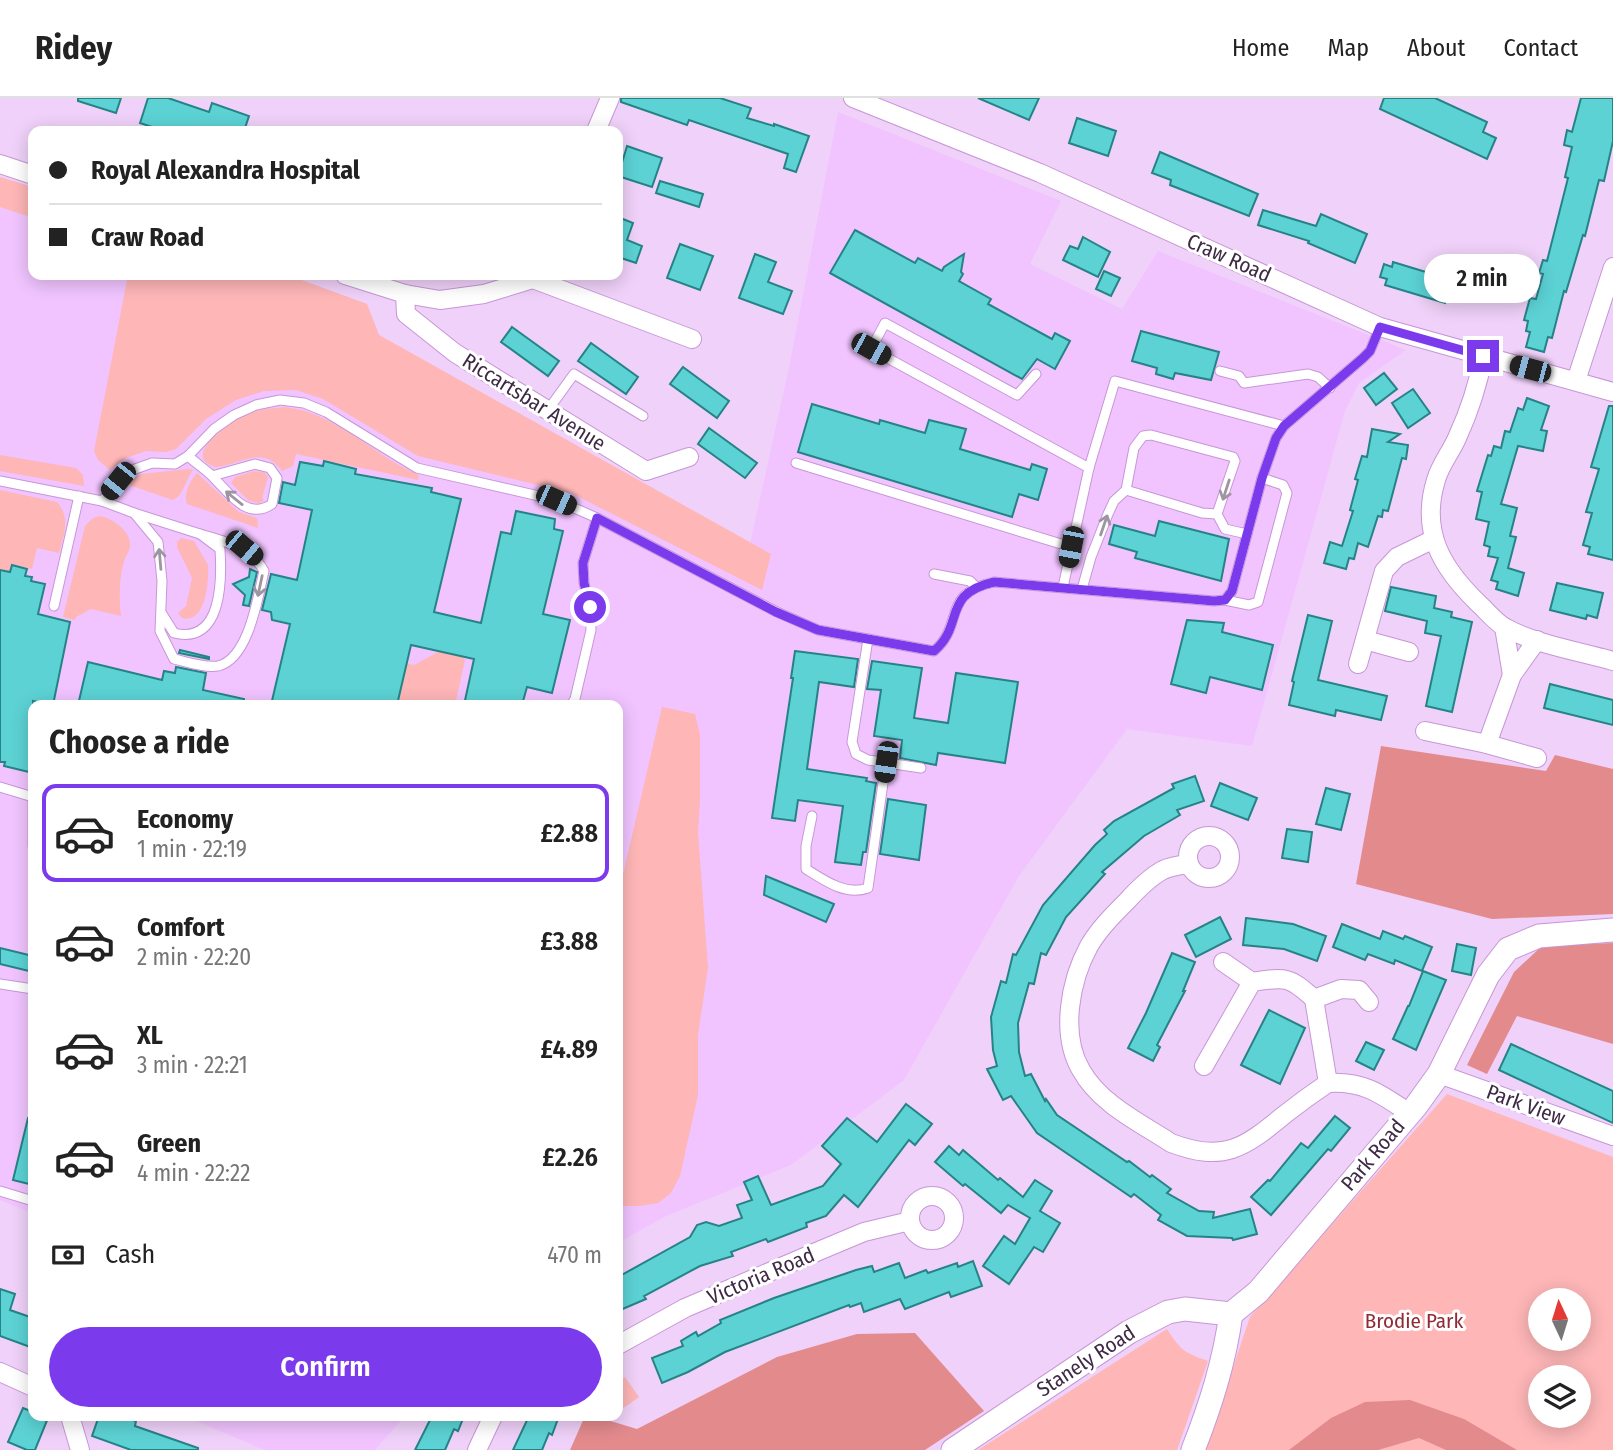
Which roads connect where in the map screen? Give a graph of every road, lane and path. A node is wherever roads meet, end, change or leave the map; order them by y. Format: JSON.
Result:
{"nodes":[{"id":1,"x":610,"y":98,"type":"edge"},
{"id":2,"x":853,"y":98,"type":"edge"},
{"id":3,"x":598,"y":126,"type":"edge"},
{"id":4,"x":0,"y":164,"type":"edge"},
{"id":5,"x":28,"y":173,"type":"edge"},
{"id":6,"x":1613,"y":267,"type":"edge"},
{"id":7,"x":361,"y":280,"type":"edge"},
{"id":8,"x":525,"y":280,"type":"edge"},
{"id":9,"x":542,"y":280,"type":"edge"},
{"id":10,"x":405,"y":294,"type":"junction"},
{"id":11,"x":1380,"y":327,"type":"junction"},
{"id":12,"x":692,"y":339,"type":"dead end"},
{"id":13,"x":1483,"y":356,"type":"junction"},
{"id":14,"x":1220,"y":371,"type":"dead end"},
{"id":15,"x":1036,"y":374,"type":"dead end"},
{"id":16,"x":1576,"y":382,"type":"junction"},
{"id":17,"x":1330,"y":388,"type":"junction"},
{"id":18,"x":1613,"y":392,"type":"edge"},
{"id":19,"x":548,"y":410,"type":"junction"},
{"id":20,"x":643,"y":416,"type":"dead end"},
{"id":21,"x":1284,"y":426,"type":"junction"},
{"id":22,"x":188,"y":456,"type":"junction"},
{"id":23,"x":689,"y":457,"type":"dead end"},
{"id":24,"x":796,"y":463,"type":"dead end"},
{"id":25,"x":1089,"y":468,"type":"junction"},
{"id":26,"x":212,"y":476,"type":"junction"},
{"id":27,"x":1262,"y":478,"type":"junction"},
{"id":28,"x":0,"y":481,"type":"edge"},
{"id":29,"x":1126,"y":490,"type":"junction"},
{"id":30,"x":79,"y":496,"type":"junction"},
{"id":31,"x":102,"y":501,"type":"junction"},
{"id":32,"x":134,"y":513,"type":"junction"},
{"id":33,"x":1217,"y":514,"type":"junction"},
{"id":34,"x":597,"y":518,"type":"junction"},
{"id":35,"x":200,"y":534,"type":"junction"},
{"id":36,"x":1247,"y":534,"type":"junction"},
{"id":37,"x":1434,"y":539,"type":"junction"},
{"id":38,"x":1071,"y":547,"type":"junction"},
{"id":39,"x":934,"y":574,"type":"dead end"},
{"id":40,"x":975,"y":586,"type":"junction"},
{"id":41,"x":1063,"y":587,"type":"junction"},
{"id":42,"x":1082,"y":589,"type":"junction"},
{"id":43,"x":1225,"y":600,"type":"junction"},
{"id":44,"x":54,"y":606,"type":"dead end"},
{"id":45,"x":162,"y":614,"type":"junction"},
{"id":46,"x":1504,"y":627,"type":"junction"},
{"id":47,"x":868,"y":639,"type":"junction"},
{"id":48,"x":1365,"y":640,"type":"junction"},
{"id":49,"x":1537,"y":640,"type":"junction"},
{"id":50,"x":1409,"y":652,"type":"dead end"},
{"id":51,"x":1613,"y":661,"type":"edge"},
{"id":52,"x":1358,"y":664,"type":"dead end"},
{"id":53,"x":1512,"y":676,"type":"junction"},
{"id":54,"x":574,"y":700,"type":"edge"},
{"id":55,"x":1425,"y":731,"type":"dead end"},
{"id":56,"x":1487,"y":744,"type":"junction"},
{"id":57,"x":1537,"y":758,"type":"dead end"},
{"id":58,"x":886,"y":762,"type":"junction"},
{"id":59,"x":921,"y":768,"type":"dead end"},
{"id":60,"x":0,"y":787,"type":"edge"},
{"id":61,"x":28,"y":796,"type":"edge"},
{"id":62,"x":812,"y":817,"type":"dead end"},
{"id":63,"x":1189,"y":864,"type":"dead end"},
{"id":64,"x":1613,"y":930,"type":"edge"},
{"id":65,"x":1223,"y":962,"type":"dead end"},
{"id":66,"x":1252,"y":982,"type":"junction"},
{"id":67,"x":0,"y":984,"type":"edge"},
{"id":68,"x":28,"y":988,"type":"edge"},
{"id":69,"x":1314,"y":999,"type":"junction"},
{"id":70,"x":1369,"y":1002,"type":"dead end"},
{"id":71,"x":1204,"y":1066,"type":"dead end"},
{"id":72,"x":1439,"y":1074,"type":"junction"},
{"id":73,"x":1328,"y":1083,"type":"junction"},
{"id":74,"x":1409,"y":1113,"type":"junction"},
{"id":75,"x":1613,"y":1136,"type":"edge"},
{"id":76,"x":0,"y":1191,"type":"edge"},
{"id":77,"x":28,"y":1199,"type":"edge"},
{"id":78,"x":910,"y":1222,"type":"dead end"},
{"id":79,"x":1231,"y":1314,"type":"junction"},
{"id":80,"x":623,"y":1342,"type":"edge"},
{"id":81,"x":0,"y":1373,"type":"edge"},
{"id":82,"x":28,"y":1385,"type":"edge"},
{"id":83,"x":71,"y":1421,"type":"edge"},
{"id":84,"x":491,"y":1421,"type":"edge"},
{"id":85,"x":80,"y":1450,"type":"edge"},
{"id":86,"x":477,"y":1450,"type":"edge"},
{"id":87,"x":953,"y":1450,"type":"edge"},
{"id":88,"x":1193,"y":1450,"type":"edge"}],
"edges":[{"from":1,"to":3,"type":"street"},
{"from":2,"to":11,"type":"street","name":"Craw Road"},
{"from":4,"to":5,"type":"street"},
{"from":6,"to":16,"type":"street"},
{"from":7,"to":10,"type":"street"},
{"from":8,"to":10,"type":"street"},
{"from":9,"to":12,"type":"street"},
{"from":10,"to":19,"type":"street","name":"Riccartsbar Avenue"},
{"from":11,"to":13,"type":"street","name":"Craw Road"},
{"from":11,"to":17,"type":"lane"},
{"from":13,"to":16,"type":"street","name":"Craw Road"},
{"from":13,"to":37,"type":"street"},
{"from":14,"to":17,"type":"lane"},
{"from":15,"to":25,"type":"lane"},
{"from":16,"to":18,"type":"street","name":"Craw Road"},
{"from":17,"to":21,"type":"lane"},
{"from":19,"to":20,"type":"lane"},
{"from":19,"to":23,"type":"street","name":"Riccartsbar Avenue"},
{"from":21,"to":25,"type":"lane"},
{"from":21,"to":27,"type":"lane"},
{"from":22,"to":26,"type":"lane"},
{"from":22,"to":31,"type":"lane"},
{"from":22,"to":34,"type":"lane"},
{"from":24,"to":38,"type":"lane"},
{"from":25,"to":38,"type":"lane"},
{"from":26,"to":26,"type":"lane","one_way":true},
{"from":27,"to":36,"type":"lane"},
{"from":27,"to":43,"type":"lane"},
{"from":28,"to":30,"type":"lane"},
{"from":29,"to":33,"type":"lane"},
{"from":29,"to":33,"type":"lane","one_way":true},
{"from":42,"to":29,"type":"lane","one_way":true},
{"from":30,"to":31,"type":"lane"},
{"from":30,"to":44,"type":"lane"},
{"from":31,"to":32,"type":"lane"},
{"from":32,"to":35,"type":"lane"},
{"from":45,"to":32,"type":"lane","one_way":true},
{"from":33,"to":36,"type":"lane"},
{"from":34,"to":47,"type":"lane"},
{"from":34,"to":54,"type":"lane"},
{"from":35,"to":45,"type":"lane"},
{"from":35,"to":45,"type":"lane","one_way":true},
{"from":36,"to":43,"type":"lane"},
{"from":37,"to":46,"type":"street"},
{"from":37,"to":48,"type":"street"},
{"from":38,"to":41,"type":"lane"},
{"from":39,"to":40,"type":"lane"},
{"from":40,"to":41,"type":"lane"},
{"from":40,"to":47,"type":"lane"},
{"from":41,"to":42,"type":"lane"},
{"from":42,"to":43,"type":"lane"},
{"from":46,"to":49,"type":"street"},
{"from":46,"to":53,"type":"street"},
{"from":47,"to":58,"type":"lane"},
{"from":48,"to":50,"type":"street"},
{"from":48,"to":52,"type":"street"},
{"from":49,"to":51,"type":"street"},
{"from":49,"to":53,"type":"street"},
{"from":53,"to":56,"type":"street"},
{"from":55,"to":56,"type":"street"},
{"from":56,"to":57,"type":"street"},
{"from":58,"to":59,"type":"lane"},
{"from":58,"to":62,"type":"lane"},
{"from":60,"to":61,"type":"lane"},
{"from":63,"to":73,"type":"street"},
{"from":64,"to":72,"type":"street","name":"Park Road"},
{"from":65,"to":66,"type":"street"},
{"from":66,"to":69,"type":"street"},
{"from":66,"to":71,"type":"street"},
{"from":67,"to":68,"type":"lane"},
{"from":69,"to":70,"type":"street"},
{"from":69,"to":73,"type":"street"},
{"from":72,"to":74,"type":"street","name":"Park Road"},
{"from":72,"to":75,"type":"street","name":"Park View"},
{"from":73,"to":74,"type":"street"},
{"from":74,"to":79,"type":"street","name":"Park Road"},
{"from":76,"to":77,"type":"lane"},
{"from":78,"to":80,"type":"street","name":"Victoria Road"},
{"from":79,"to":87,"type":"street","name":"Stanely Road"},
{"from":79,"to":88,"type":"street"},
{"from":81,"to":82,"type":"street"},
{"from":83,"to":85,"type":"street"},
{"from":84,"to":86,"type":"street"}]}
